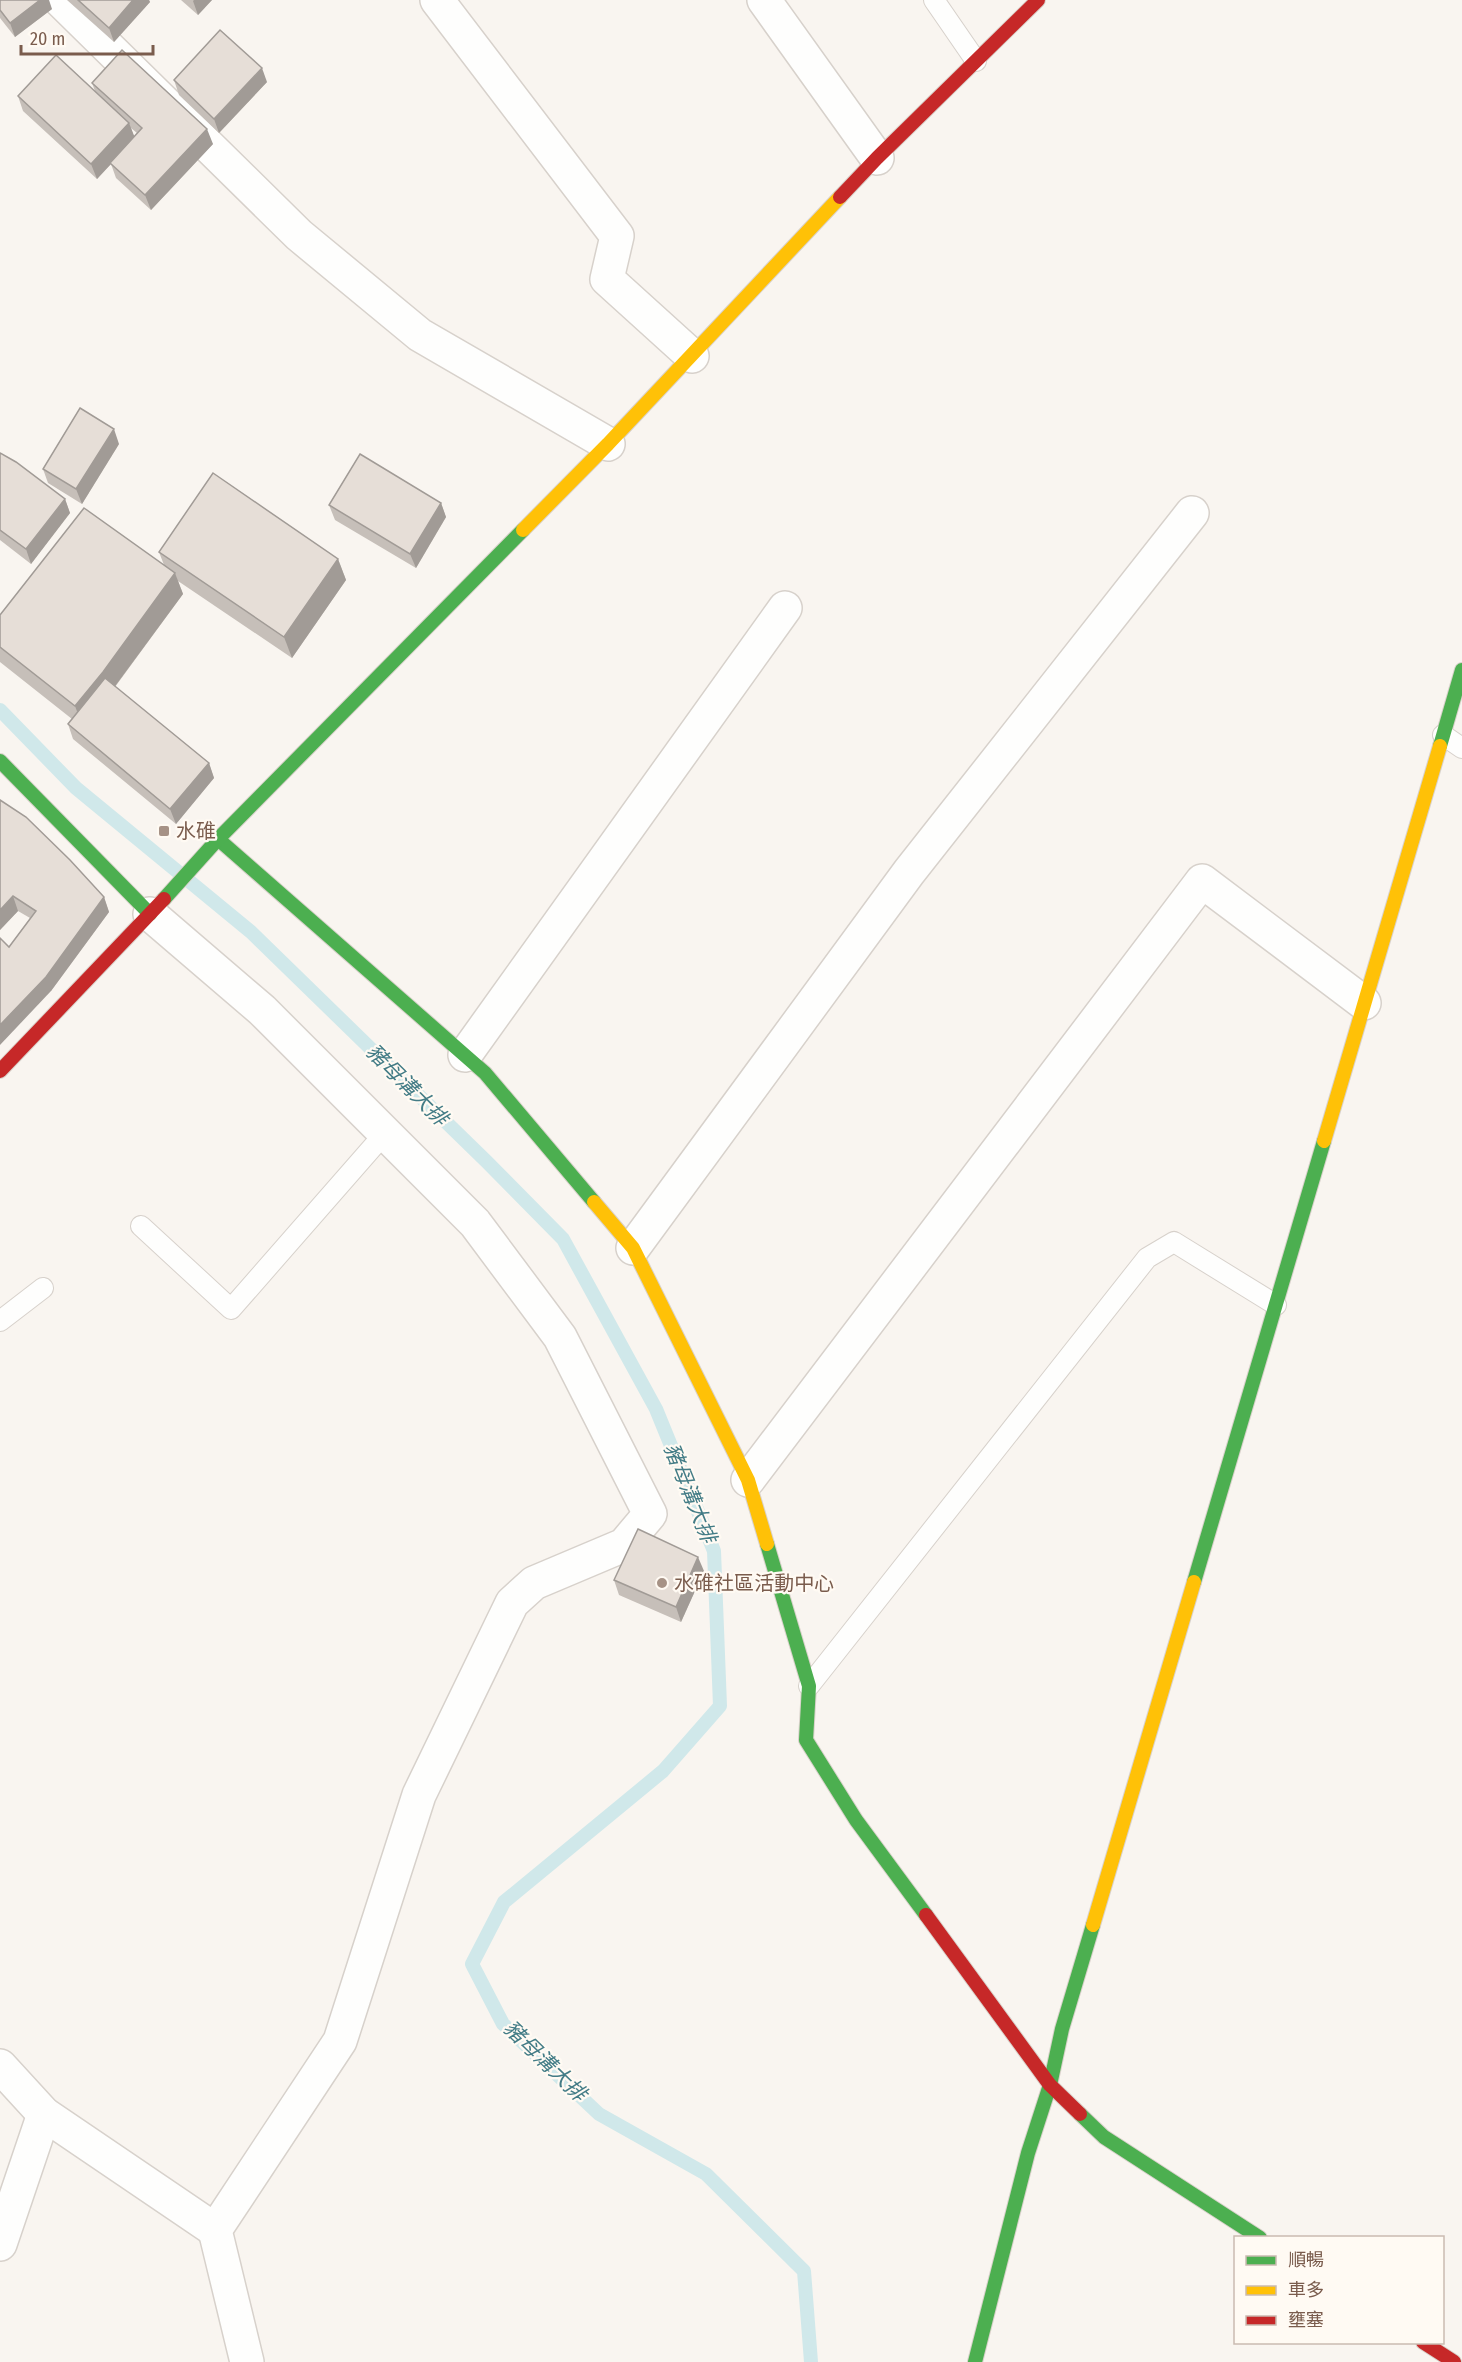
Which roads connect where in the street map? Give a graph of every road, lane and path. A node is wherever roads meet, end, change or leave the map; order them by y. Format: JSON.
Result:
{"nodes":[{"id":1,"x":60,"y":0,"type":"edge"},
{"id":2,"x":437,"y":0,"type":"edge"},
{"id":3,"x":764,"y":0,"type":"edge"},
{"id":4,"x":934,"y":0,"type":"edge"},
{"id":5,"x":1038,"y":0,"type":"edge"},
{"id":6,"x":976,"y":61,"type":"junction"},
{"id":7,"x":877,"y":158,"type":"junction"},
{"id":8,"x":692,"y":356,"type":"junction"},
{"id":9,"x":608,"y":444,"type":"junction"},
{"id":10,"x":1192,"y":513,"type":"dead end"},
{"id":11,"x":785,"y":608,"type":"dead end"},
{"id":12,"x":1462,"y":670,"type":"edge"},
{"id":13,"x":1443,"y":735,"type":"junction"},
{"id":14,"x":1462,"y":748,"type":"edge"},
{"id":15,"x":0,"y":761,"type":"edge"},
{"id":16,"x":218,"y":839,"type":"junction"},
{"id":17,"x":150,"y":914,"type":"junction"},
{"id":18,"x":1364,"y":1003,"type":"junction"},
{"id":19,"x":465,"y":1055,"type":"junction"},
{"id":20,"x":0,"y":1071,"type":"edge"},
{"id":21,"x":385,"y":1133,"type":"junction"},
{"id":22,"x":141,"y":1226,"type":"dead end"},
{"id":23,"x":633,"y":1248,"type":"junction"},
{"id":24,"x":43,"y":1288,"type":"dead end"},
{"id":25,"x":1276,"y":1305,"type":"junction"},
{"id":26,"x":0,"y":1321,"type":"edge"},
{"id":27,"x":748,"y":1480,"type":"junction"},
{"id":28,"x":809,"y":1686,"type":"junction"},
{"id":29,"x":0,"y":2066,"type":"edge"},
{"id":30,"x":1050,"y":2085,"type":"junction"},
{"id":31,"x":44,"y":2114,"type":"junction"},
{"id":32,"x":216,"y":2230,"type":"junction"},
{"id":33,"x":1257,"y":2236,"type":"edge"},
{"id":34,"x":0,"y":2244,"type":"edge"},
{"id":35,"x":1426,"y":2344,"type":"edge"},
{"id":36,"x":247,"y":2362,"type":"edge"},
{"id":37,"x":975,"y":2362,"type":"edge"},
{"id":38,"x":1454,"y":2362,"type":"edge"}],
"edges":[{"from":1,"to":9,"type":"street"},
{"from":2,"to":8,"type":"street"},
{"from":3,"to":7,"type":"street"},
{"from":4,"to":6,"type":"lane"},
{"from":5,"to":6,"type":"street"},
{"from":6,"to":7,"type":"street"},
{"from":7,"to":8,"type":"street"},
{"from":8,"to":9,"type":"street"},
{"from":9,"to":16,"type":"street"},
{"from":10,"to":23,"type":"street"},
{"from":11,"to":19,"type":"street"},
{"from":12,"to":13,"type":"street"},
{"from":13,"to":14,"type":"lane"},
{"from":13,"to":18,"type":"street"},
{"from":15,"to":17,"type":"street"},
{"from":16,"to":17,"type":"street"},
{"from":16,"to":19,"type":"street"},
{"from":17,"to":20,"type":"street"},
{"from":17,"to":21,"type":"street"},
{"from":18,"to":25,"type":"street"},
{"from":18,"to":27,"type":"street"},
{"from":19,"to":23,"type":"street"},
{"from":21,"to":22,"type":"lane"},
{"from":21,"to":32,"type":"street"},
{"from":23,"to":27,"type":"street"},
{"from":24,"to":26,"type":"lane"},
{"from":25,"to":28,"type":"lane"},
{"from":25,"to":30,"type":"street"},
{"from":27,"to":28,"type":"street"},
{"from":28,"to":30,"type":"street"},
{"from":29,"to":31,"type":"street"},
{"from":30,"to":33,"type":"street"},
{"from":30,"to":37,"type":"street"},
{"from":31,"to":32,"type":"street"},
{"from":31,"to":34,"type":"street"},
{"from":32,"to":36,"type":"street"},
{"from":35,"to":38,"type":"street"}]}
